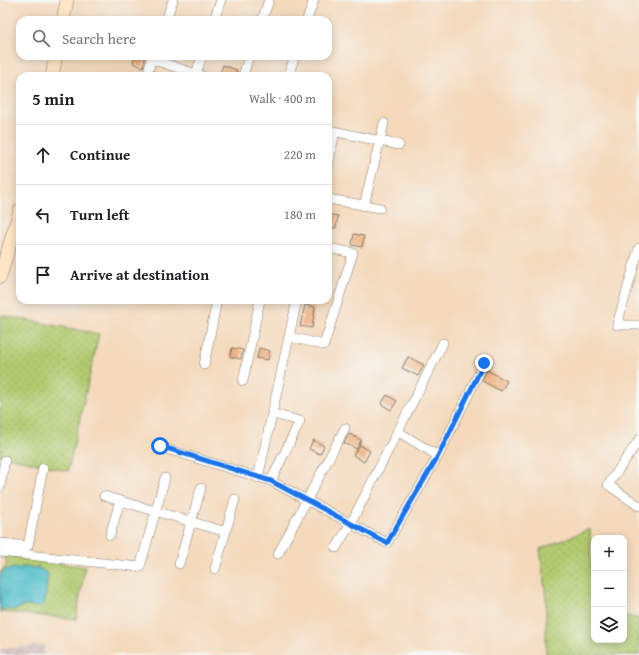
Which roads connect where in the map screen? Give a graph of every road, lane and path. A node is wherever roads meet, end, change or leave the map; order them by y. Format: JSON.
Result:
{"nodes":[{"id":1,"x":67,"y":0,"type":"edge"},
{"id":2,"x":173,"y":0,"type":"edge"},
{"id":3,"x":221,"y":0,"type":"edge"},
{"id":4,"x":268,"y":0,"type":"edge"},
{"id":5,"x":314,"y":0,"type":"edge"},
{"id":6,"x":64,"y":16,"type":"edge"},
{"id":7,"x":167,"y":16,"type":"edge"},
{"id":8,"x":215,"y":16,"type":"edge"},
{"id":9,"x":263,"y":16,"type":"edge"},
{"id":10,"x":308,"y":16,"type":"edge"},
{"id":11,"x":55,"y":60,"type":"edge"},
{"id":12,"x":151,"y":60,"type":"edge"},
{"id":13,"x":158,"y":60,"type":"edge"},
{"id":14,"x":201,"y":60,"type":"edge"},
{"id":15,"x":249,"y":60,"type":"edge"},
{"id":16,"x":294,"y":60,"type":"edge"},
{"id":17,"x":53,"y":72,"type":"edge"},
{"id":18,"x":148,"y":72,"type":"edge"},
{"id":19,"x":191,"y":72,"type":"edge"},
{"id":20,"x":199,"y":72,"type":"edge"},
{"id":21,"x":244,"y":72,"type":"edge"},
{"id":22,"x":289,"y":72,"type":"edge"},
{"id":23,"x":384,"y":123,"type":"dead end"},
{"id":24,"x":332,"y":131,"type":"edge"},
{"id":25,"x":380,"y":141,"type":"junction"},
{"id":26,"x":399,"y":145,"type":"dead end"},
{"id":27,"x":332,"y":200,"type":"edge"},
{"id":28,"x":364,"y":206,"type":"junction"},
{"id":29,"x":380,"y":208,"type":"dead end"},
{"id":30,"x":16,"y":223,"type":"edge"},
{"id":31,"x":639,"y":248,"type":"edge"},
{"id":32,"x":332,"y":249,"type":"edge"},
{"id":33,"x":0,"y":277,"type":"edge"},
{"id":34,"x":216,"y":304,"type":"edge"},
{"id":35,"x":259,"y":304,"type":"edge"},
{"id":36,"x":296,"y":304,"type":"edge"},
{"id":37,"x":639,"y":325,"type":"edge"},
{"id":38,"x":290,"y":337,"type":"junction"},
{"id":39,"x":443,"y":343,"type":"dead end"},
{"id":40,"x":484,"y":363,"type":"dead end"},
{"id":41,"x":204,"y":365,"type":"dead end"},
{"id":42,"x":243,"y":381,"type":"dead end"},
{"id":43,"x":273,"y":414,"type":"junction"},
{"id":44,"x":345,"y":428,"type":"dead end"},
{"id":45,"x":397,"y":432,"type":"junction"},
{"id":46,"x":639,"y":440,"type":"edge"},
{"id":47,"x":160,"y":446,"type":"dead end"},
{"id":48,"x":438,"y":456,"type":"junction"},
{"id":49,"x":5,"y":460,"type":"dead end"},
{"id":50,"x":43,"y":468,"type":"dead end"},
{"id":51,"x":165,"y":478,"type":"dead end"},
{"id":52,"x":258,"y":478,"type":"junction"},
{"id":53,"x":271,"y":481,"type":"junction"},
{"id":54,"x":0,"y":487,"type":"edge"},
{"id":55,"x":201,"y":488,"type":"dead end"},
{"id":56,"x":104,"y":496,"type":"dead end"},
{"id":57,"x":235,"y":499,"type":"dead end"},
{"id":58,"x":308,"y":500,"type":"junction"},
{"id":59,"x":120,"y":501,"type":"junction"},
{"id":60,"x":639,"y":505,"type":"edge"},
{"id":61,"x":156,"y":511,"type":"junction"},
{"id":62,"x":191,"y":522,"type":"junction"},
{"id":63,"x":351,"y":523,"type":"junction"},
{"id":64,"x":226,"y":532,"type":"junction"},
{"id":65,"x":110,"y":535,"type":"dead end"},
{"id":66,"x":0,"y":543,"type":"edge"},
{"id":67,"x":336,"y":548,"type":"dead end"},
{"id":68,"x":0,"y":552,"type":"edge"},
{"id":69,"x":278,"y":554,"type":"dead end"},
{"id":70,"x":179,"y":564,"type":"dead end"},
{"id":71,"x":215,"y":569,"type":"dead end"}],
"edges":[{"from":1,"to":6,"type":"main road"},
{"from":2,"to":7,"type":"street"},
{"from":3,"to":8,"type":"street"},
{"from":4,"to":9,"type":"street"},
{"from":5,"to":10,"type":"street"},
{"from":11,"to":17,"type":"main road"},
{"from":12,"to":18,"type":"street"},
{"from":13,"to":19,"type":"street"},
{"from":14,"to":20,"type":"street"},
{"from":15,"to":21,"type":"street"},
{"from":16,"to":22,"type":"street"},
{"from":23,"to":25,"type":"street"},
{"from":24,"to":25,"type":"street"},
{"from":25,"to":26,"type":"street"},
{"from":25,"to":28,"type":"street"},
{"from":27,"to":28,"type":"street"},
{"from":28,"to":29,"type":"street"},
{"from":30,"to":33,"type":"main road"},
{"from":31,"to":37,"type":"street"},
{"from":32,"to":38,"type":"street"},
{"from":34,"to":41,"type":"street"},
{"from":35,"to":42,"type":"street"},
{"from":36,"to":38,"type":"street"},
{"from":38,"to":43,"type":"street"},
{"from":39,"to":45,"type":"street"},
{"from":40,"to":48,"type":"street"},
{"from":43,"to":52,"type":"street"},
{"from":43,"to":53,"type":"street"},
{"from":44,"to":58,"type":"street"},
{"from":45,"to":48,"type":"street"},
{"from":45,"to":63,"type":"street"},
{"from":46,"to":60,"type":"street"},
{"from":47,"to":52,"type":"street"},
{"from":48,"to":63,"type":"street"},
{"from":49,"to":54,"type":"street"},
{"from":50,"to":66,"type":"street"},
{"from":51,"to":61,"type":"street"},
{"from":52,"to":53,"type":"street"},
{"from":53,"to":58,"type":"street"},
{"from":55,"to":62,"type":"street"},
{"from":56,"to":59,"type":"street"},
{"from":57,"to":64,"type":"street"},
{"from":58,"to":63,"type":"street"},
{"from":58,"to":69,"type":"street"},
{"from":59,"to":61,"type":"street"},
{"from":59,"to":65,"type":"street"},
{"from":61,"to":62,"type":"street"},
{"from":61,"to":68,"type":"street"},
{"from":62,"to":64,"type":"street"},
{"from":62,"to":70,"type":"street"},
{"from":63,"to":67,"type":"street"},
{"from":64,"to":71,"type":"street"}]}
